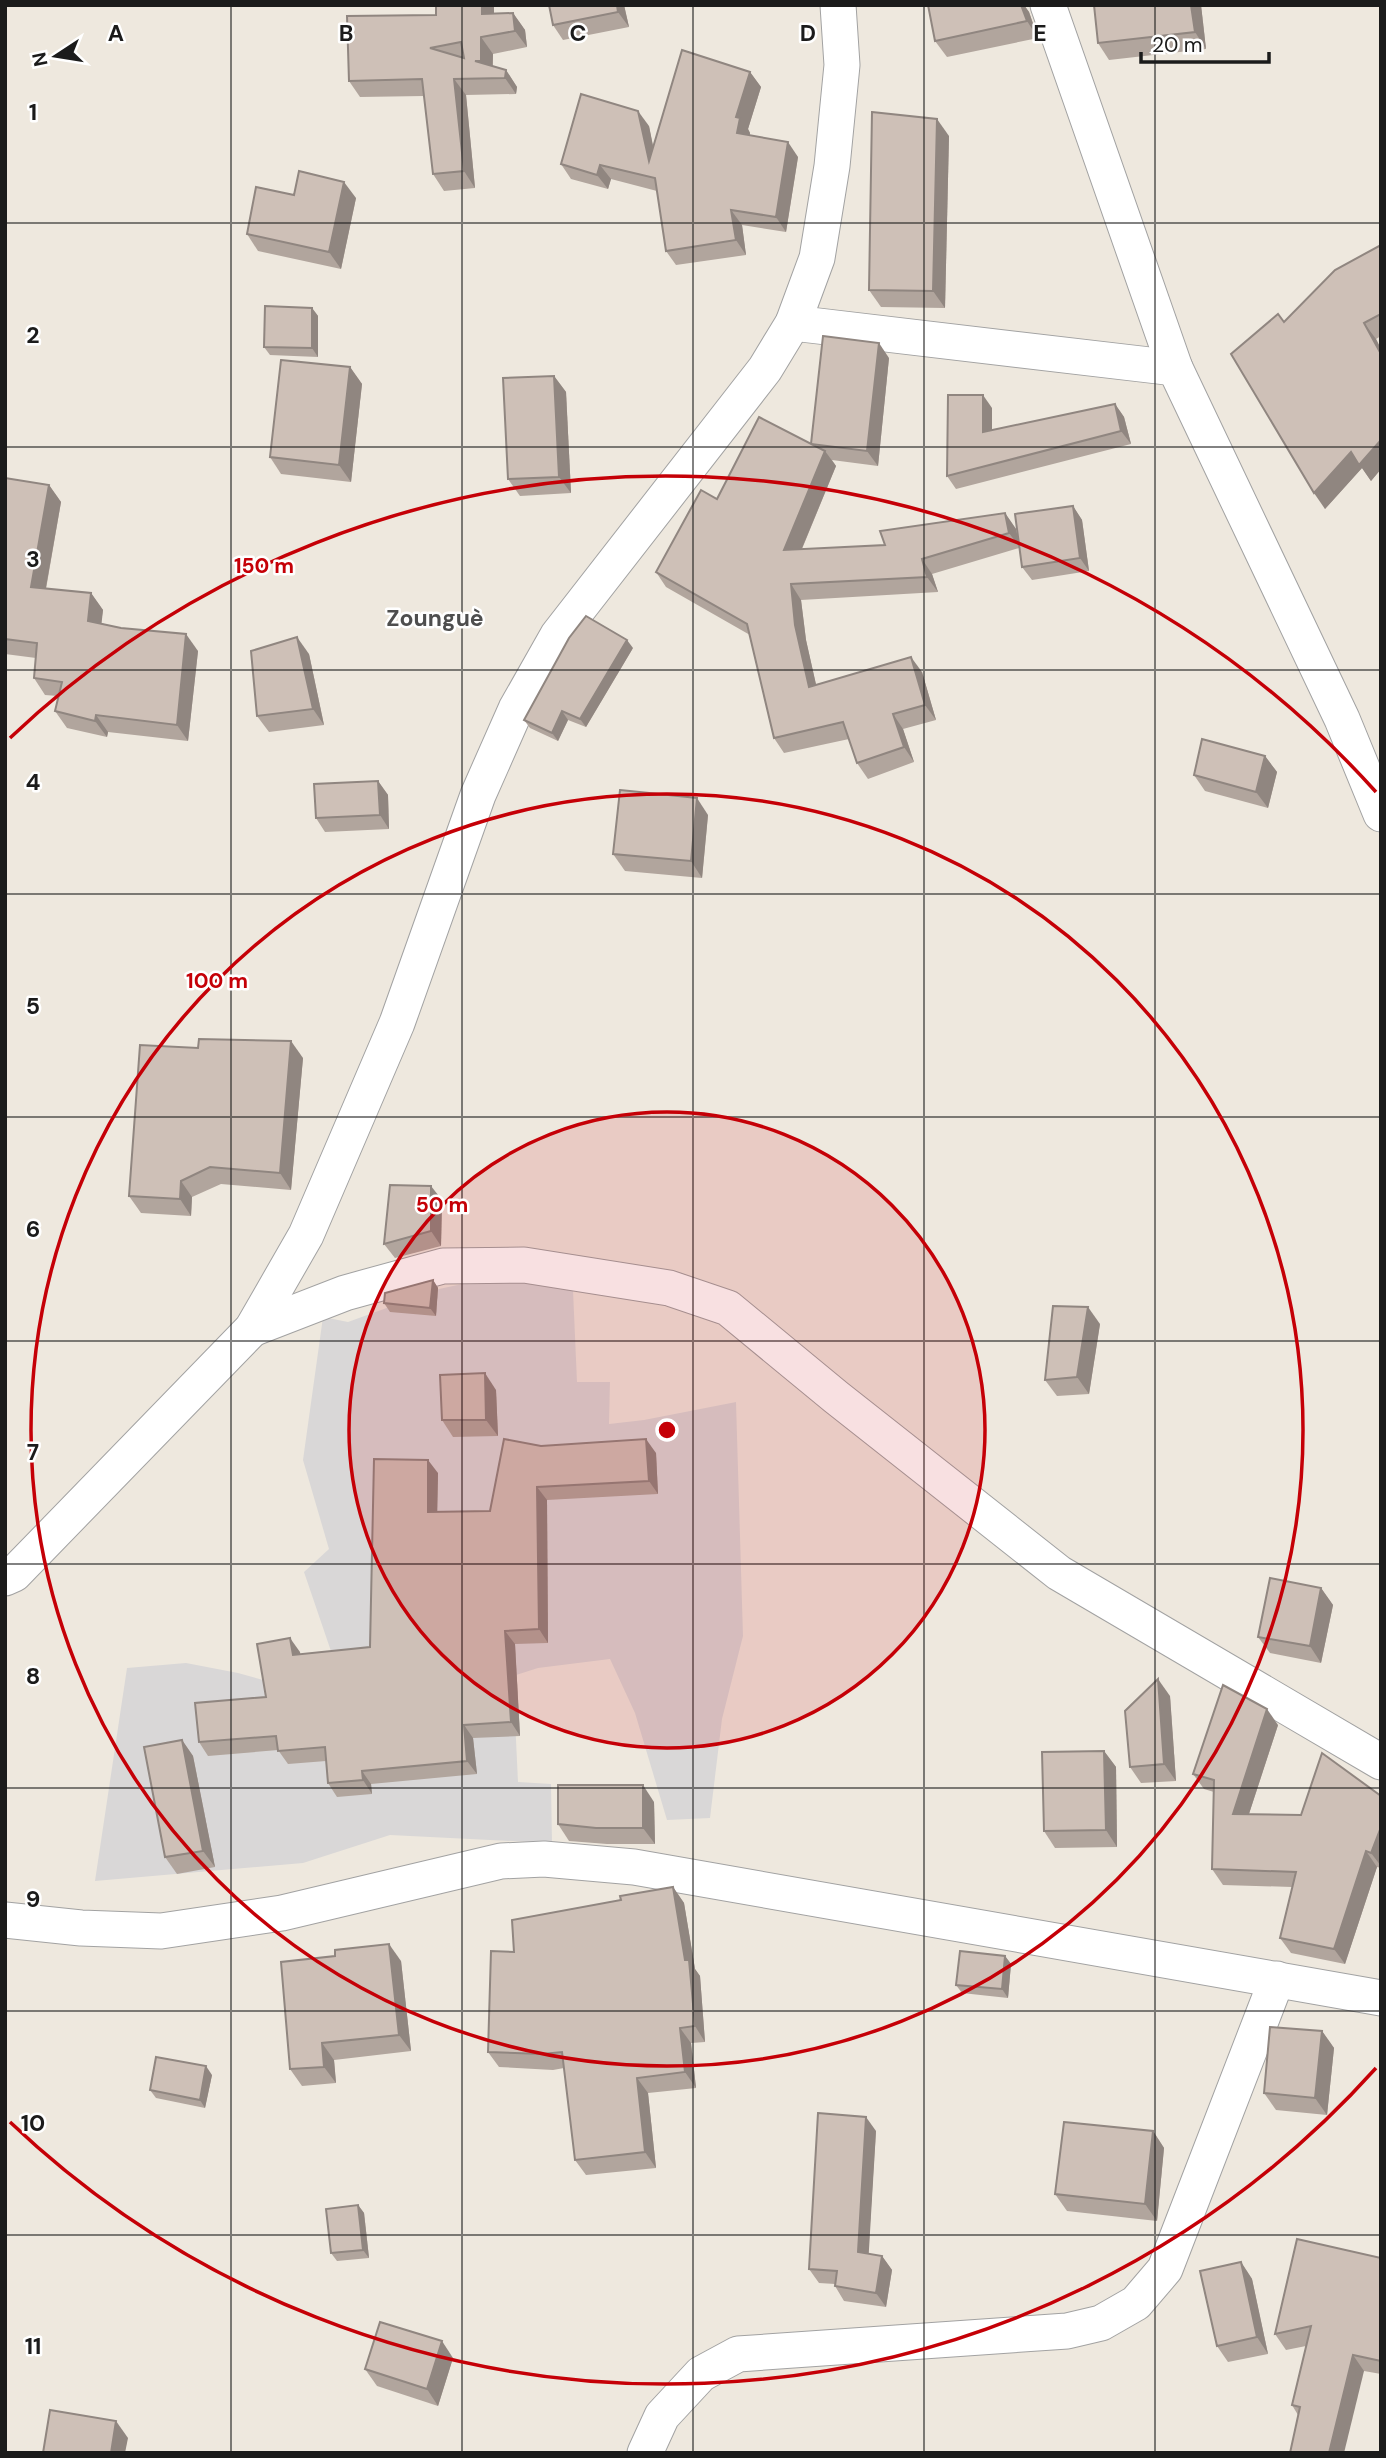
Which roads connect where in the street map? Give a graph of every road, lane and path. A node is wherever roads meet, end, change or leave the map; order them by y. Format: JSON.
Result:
{"nodes":[{"id":1,"x":838,"y":5,"type":"edge"},
{"id":2,"x":1048,"y":5,"type":"edge"},
{"id":3,"x":793,"y":323,"type":"junction"},
{"id":4,"x":1175,"y":368,"type":"junction"},
{"id":5,"x":1381,"y":814,"type":"edge"},
{"id":6,"x":252,"y":1329,"type":"junction"},
{"id":7,"x":5,"y":1578,"type":"edge"},
{"id":8,"x":1381,"y":1762,"type":"edge"},
{"id":9,"x":5,"y":1920,"type":"edge"},
{"id":10,"x":1277,"y":1979,"type":"junction"},
{"id":11,"x":1381,"y":1998,"type":"edge"},
{"id":12,"x":645,"y":2453,"type":"edge"}],
"edges":[{"from":1,"to":3,"type":"street"},
{"from":2,"to":4,"type":"street"},
{"from":3,"to":4,"type":"street"},
{"from":3,"to":6,"type":"street"},
{"from":4,"to":5,"type":"street"},
{"from":6,"to":7,"type":"street"},
{"from":6,"to":8,"type":"street"},
{"from":9,"to":10,"type":"street"},
{"from":10,"to":11,"type":"street"},
{"from":10,"to":12,"type":"street"}]}
